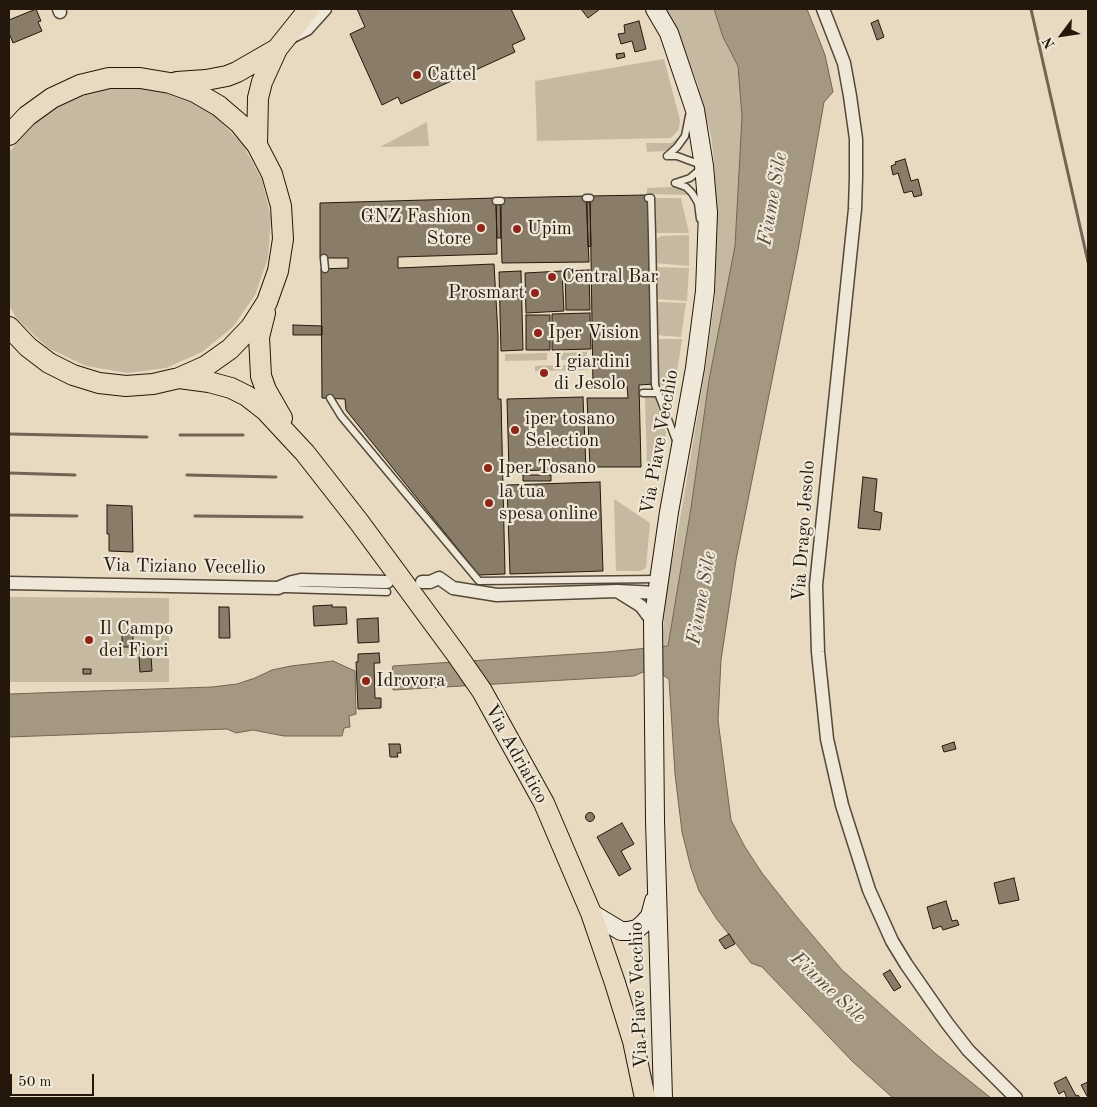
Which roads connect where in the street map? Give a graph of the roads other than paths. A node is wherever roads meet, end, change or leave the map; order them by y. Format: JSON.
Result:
{"nodes":[{"id":1,"x":309,"y":9,"type":"edge"},
{"id":2,"x":325,"y":9,"type":"edge"},
{"id":3,"x":655,"y":9,"type":"edge"},
{"id":4,"x":823,"y":9,"type":"edge"},
{"id":5,"x":280,"y":45,"type":"junction"},
{"id":6,"x":170,"y":83,"type":"junction"},
{"id":7,"x":687,"y":88,"type":"junction"},
{"id":8,"x":27,"y":116,"type":"junction"},
{"id":9,"x":9,"y":126,"type":"edge"},
{"id":10,"x":9,"y":135,"type":"edge"},
{"id":11,"x":257,"y":145,"type":"junction"},
{"id":12,"x":704,"y":166,"type":"junction"},
{"id":13,"x":648,"y":198,"type":"dead end"},
{"id":14,"x":706,"y":257,"type":"junction"},
{"id":15,"x":324,"y":258,"type":"dead end"},
{"id":16,"x":325,"y":269,"type":"dead end"},
{"id":17,"x":267,"y":302,"type":"junction"},
{"id":18,"x":9,"y":327,"type":"edge"},
{"id":19,"x":18,"y":345,"type":"edge"},
{"id":20,"x":179,"y":378,"type":"junction"},
{"id":21,"x":642,"y":393,"type":"dead end"},
{"id":22,"x":658,"y":393,"type":"junction"},
{"id":23,"x":330,"y":398,"type":"dead end"},
{"id":24,"x":681,"y":451,"type":"junction"},
{"id":25,"x":304,"y":453,"type":"junction"},
{"id":26,"x":422,"y":582,"type":"dead end"},
{"id":27,"x":9,"y":583,"type":"edge"},
{"id":28,"x":659,"y":586,"type":"junction"},
{"id":29,"x":387,"y":587,"type":"dead end"},
{"id":30,"x":617,"y":591,"type":"junction"},
{"id":31,"x":653,"y":622,"type":"junction"},
{"id":32,"x":657,"y":891,"type":"junction"},
{"id":33,"x":591,"y":913,"type":"junction"},
{"id":34,"x":644,"y":1098,"type":"edge"},
{"id":35,"x":663,"y":1098,"type":"edge"},
{"id":36,"x":1016,"y":1098,"type":"edge"}],
"edges":[{"from":1,"to":5,"type":"main road"},
{"from":2,"to":5,"type":"street"},
{"from":3,"to":7,"type":"street","name":"Via Piave Vecchio"},
{"from":4,"to":36,"type":"street","name":"Via Drago Jesolo"},
{"from":5,"to":6,"type":"main road"},
{"from":5,"to":11,"type":"main road"},
{"from":6,"to":8,"type":"main road"},
{"from":6,"to":11,"type":"main road"},
{"from":7,"to":12,"type":"street","name":"Via Piave Vecchio"},
{"from":7,"to":12,"type":"lane"},
{"from":8,"to":9,"type":"street"},
{"from":8,"to":10,"type":"main road"},
{"from":11,"to":17,"type":"main road"},
{"from":12,"to":14,"type":"street","name":"Via Piave Vecchio"},
{"from":12,"to":14,"type":"lane"},
{"from":13,"to":22,"type":"lane"},
{"from":14,"to":24,"type":"street","name":"Via Piave Vecchio"},
{"from":15,"to":16,"type":"lane"},
{"from":17,"to":20,"type":"main road"},
{"from":17,"to":25,"type":"main road","name":"Via Adriatico"},
{"from":18,"to":19,"type":"main road"},
{"from":19,"to":20,"type":"main road"},
{"from":20,"to":25,"type":"main road","name":"Via Adriatico"},
{"from":21,"to":22,"type":"lane"},
{"from":22,"to":24,"type":"lane"},
{"from":23,"to":28,"type":"lane"},
{"from":24,"to":28,"type":"street","name":"Via Piave Vecchio"},
{"from":25,"to":33,"type":"main road","name":"Via Adriatico"},
{"from":26,"to":30,"type":"street"},
{"from":27,"to":29,"type":"street","name":"Via Tiziano Vecellio"},
{"from":28,"to":30,"type":"street"},
{"from":28,"to":31,"type":"street","name":"Via Piave Vecchio"},
{"from":30,"to":31,"type":"street"},
{"from":31,"to":32,"type":"street","name":"Via Piave Vecchio"},
{"from":32,"to":33,"type":"street","name":"Via Piave Vecchio"},
{"from":32,"to":35,"type":"street","name":"Via Piave Vecchio"},
{"from":33,"to":34,"type":"main road","name":"Via Adriatico"}]}
